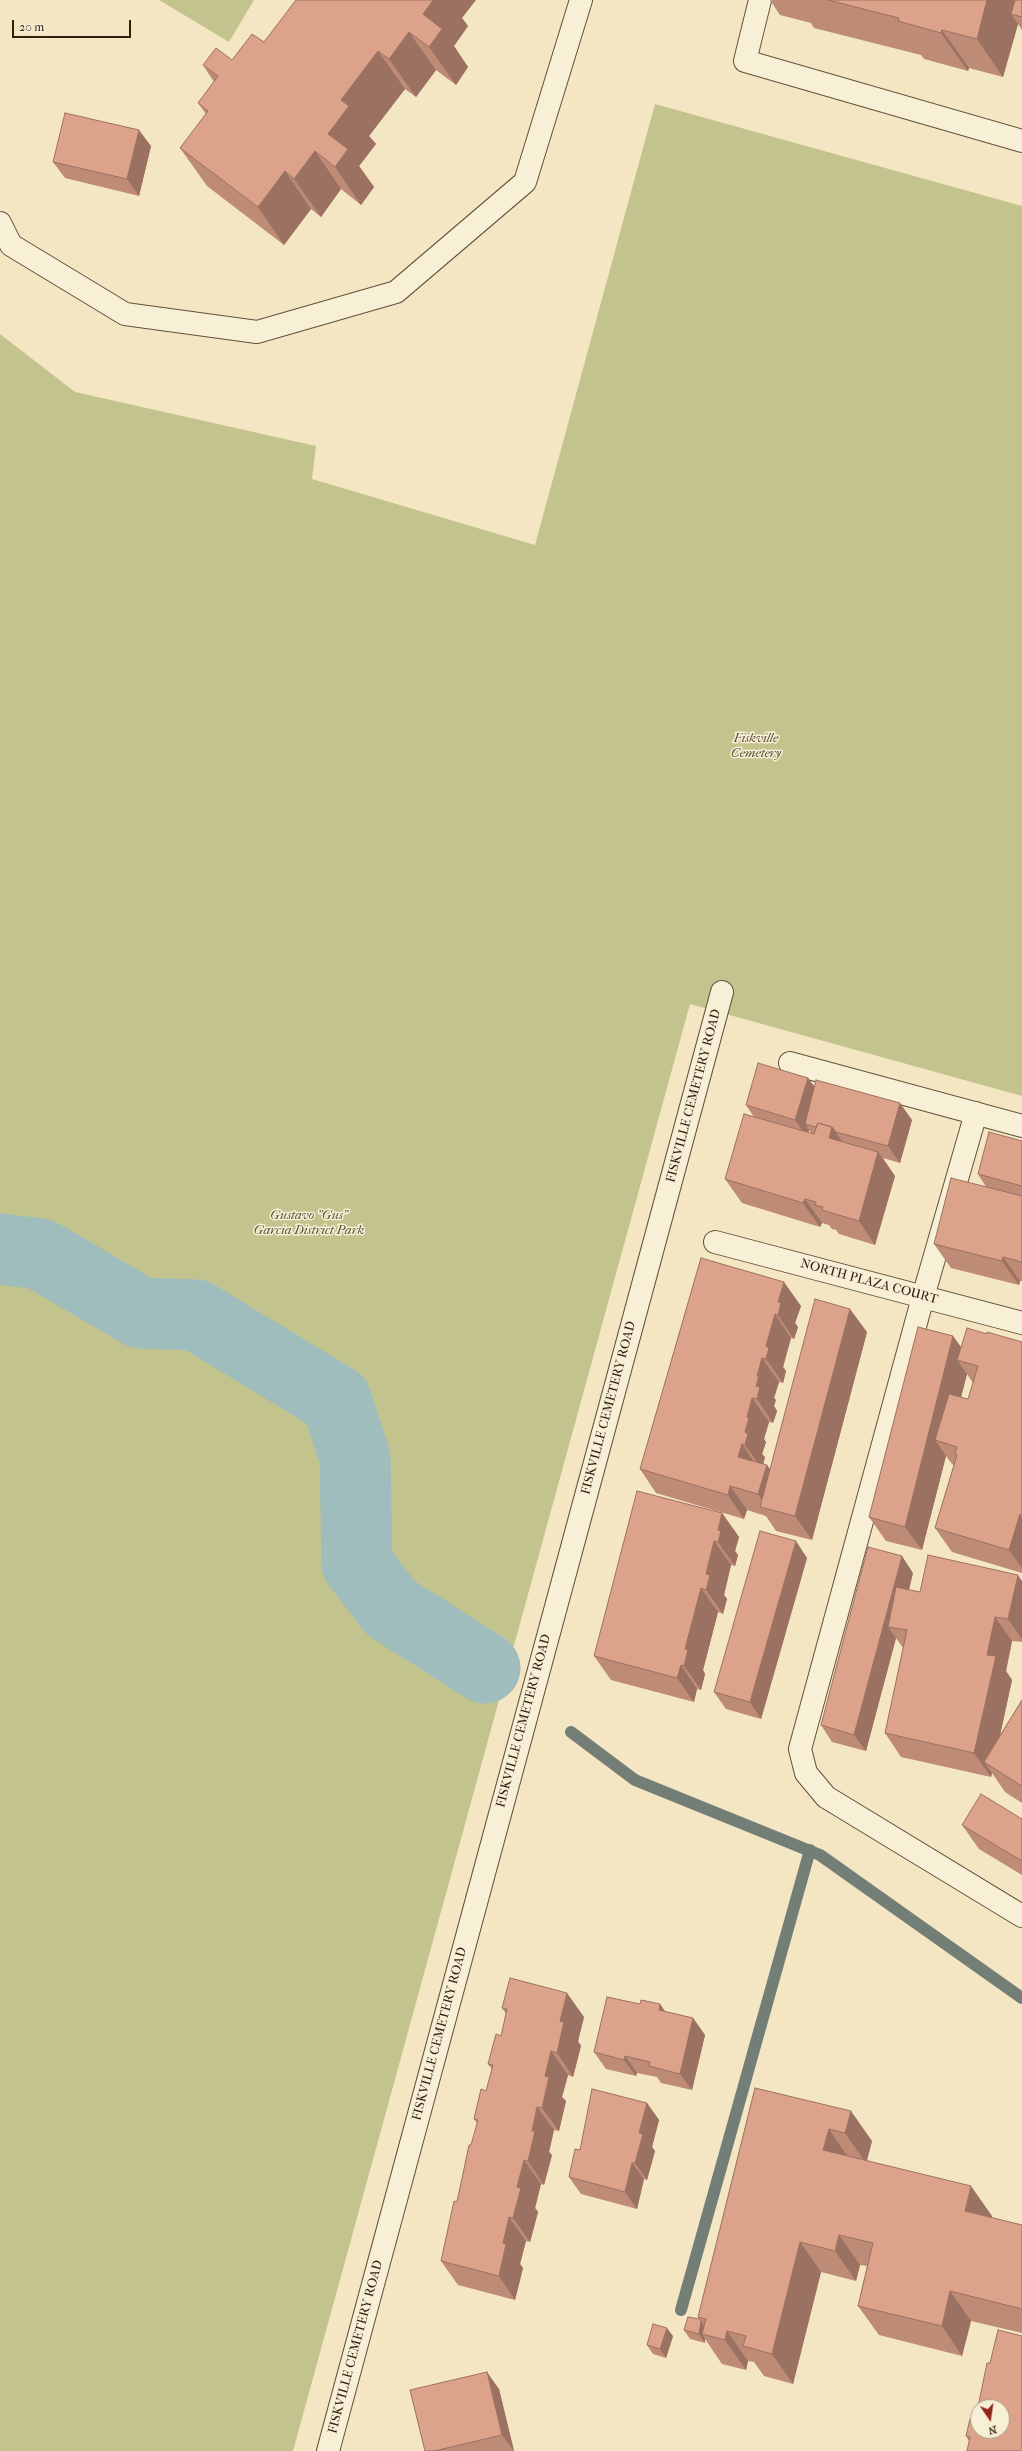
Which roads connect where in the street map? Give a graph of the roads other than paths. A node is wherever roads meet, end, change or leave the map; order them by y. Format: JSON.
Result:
{"nodes":[{"id":1,"x":581,"y":0,"type":"edge"},
{"id":2,"x":760,"y":0,"type":"edge"},
{"id":3,"x":1022,"y":140,"type":"edge"},
{"id":4,"x":0,"y":223,"type":"edge"},
{"id":5,"x":722,"y":992,"type":"dead end"},
{"id":6,"x":790,"y":1063,"type":"dead end"},
{"id":7,"x":976,"y":1113,"type":"junction"},
{"id":8,"x":1022,"y":1126,"type":"edge"},
{"id":9,"x":715,"y":1242,"type":"dead end"},
{"id":10,"x":922,"y":1297,"type":"junction"},
{"id":11,"x":1022,"y":1323,"type":"edge"},
{"id":12,"x":1022,"y":1916,"type":"edge"},
{"id":13,"x":328,"y":2451,"type":"edge"}],
"edges":[{"from":1,"to":4,"type":"street"},
{"from":2,"to":3,"type":"street"},
{"from":5,"to":13,"type":"street","name":"FISKVILLE CEMETERY ROAD"},
{"from":6,"to":7,"type":"street"},
{"from":7,"to":8,"type":"street"},
{"from":7,"to":10,"type":"street"},
{"from":9,"to":10,"type":"street","name":"NORTH PLAZA COURT"},
{"from":10,"to":11,"type":"street","name":"NORTH PLAZA COURT"},
{"from":10,"to":12,"type":"street"}]}
